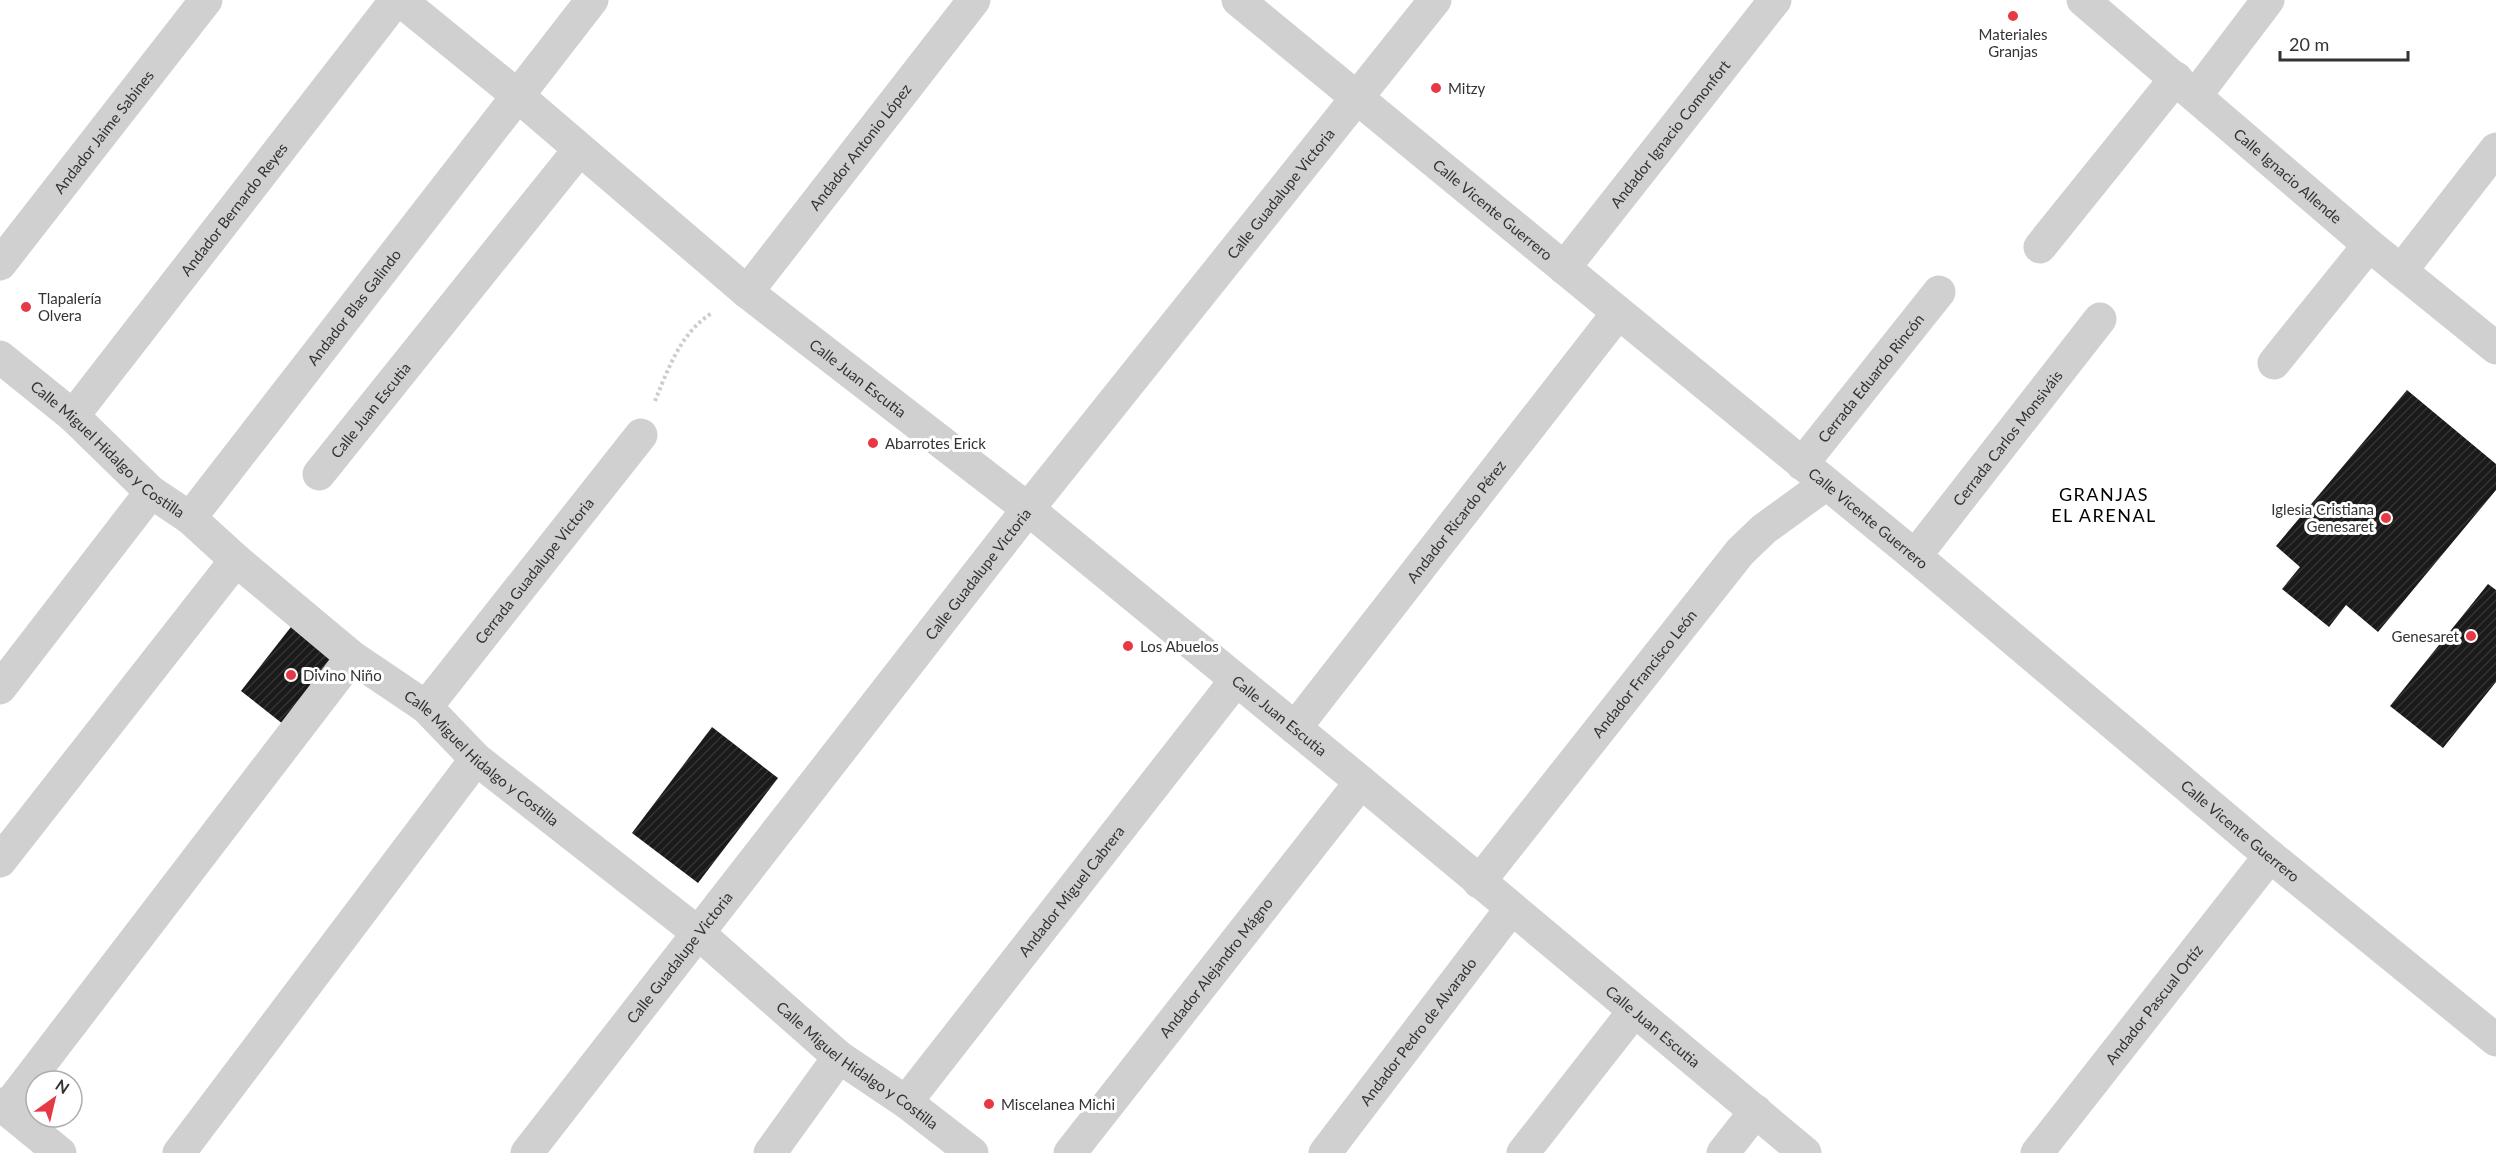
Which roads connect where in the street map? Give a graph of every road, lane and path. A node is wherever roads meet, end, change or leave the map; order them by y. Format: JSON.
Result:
{"nodes":[{"id":1,"x":206,"y":0,"type":"edge"},
{"id":2,"x":398,"y":0,"type":"edge"},
{"id":3,"x":592,"y":0,"type":"edge"},
{"id":4,"x":974,"y":0,"type":"edge"},
{"id":5,"x":1238,"y":0,"type":"edge"},
{"id":6,"x":1435,"y":0,"type":"edge"},
{"id":7,"x":1775,"y":0,"type":"edge"},
{"id":8,"x":2083,"y":0,"type":"edge"},
{"id":9,"x":2268,"y":0,"type":"edge"},
{"id":10,"x":2186,"y":86,"type":"junction"},
{"id":11,"x":518,"y":96,"type":"junction"},
{"id":12,"x":1358,"y":99,"type":"junction"},
{"id":13,"x":2496,"y":149,"type":"edge"},
{"id":14,"x":579,"y":150,"type":"junction"},
{"id":15,"x":2368,"y":245,"type":"junction"},
{"id":16,"x":2040,"y":247,"type":"dead end"},
{"id":17,"x":0,"y":264,"type":"edge"},
{"id":18,"x":1564,"y":268,"type":"junction"},
{"id":19,"x":2401,"y":271,"type":"junction"},
{"id":20,"x":747,"y":292,"type":"junction"},
{"id":21,"x":1939,"y":292,"type":"dead end"},
{"id":22,"x":1618,"y":313,"type":"junction"},
{"id":23,"x":2100,"y":320,"type":"dead end"},
{"id":24,"x":2496,"y":348,"type":"edge"},
{"id":25,"x":0,"y":357,"type":"edge"},
{"id":26,"x":2274,"y":363,"type":"dead end"},
{"id":27,"x":73,"y":416,"type":"junction"},
{"id":28,"x":641,"y":435,"type":"joint"},
{"id":29,"x":320,"y":474,"type":"dead end"},
{"id":30,"x":1814,"y":474,"type":"junction"},
{"id":31,"x":151,"y":492,"type":"junction"},
{"id":32,"x":1028,"y":509,"type":"junction"},
{"id":33,"x":190,"y":518,"type":"junction"},
{"id":34,"x":1915,"y":556,"type":"junction"},
{"id":35,"x":236,"y":560,"type":"junction"},
{"id":36,"x":352,"y":657,"type":"junction"},
{"id":37,"x":1236,"y":680,"type":"junction"},
{"id":38,"x":0,"y":688,"type":"edge"},
{"id":39,"x":426,"y":707,"type":"junction"},
{"id":40,"x":1295,"y":728,"type":"junction"},
{"id":41,"x":476,"y":759,"type":"junction"},
{"id":42,"x":1361,"y":782,"type":"junction"},
{"id":43,"x":2270,"y":856,"type":"junction"},
{"id":44,"x":0,"y":861,"type":"edge"},
{"id":45,"x":1479,"y":882,"type":"junction"},
{"id":46,"x":1511,"y":909,"type":"junction"},
{"id":47,"x":697,"y":932,"type":"junction"},
{"id":48,"x":1634,"y":1011,"type":"junction"},
{"id":49,"x":2496,"y":1040,"type":"edge"},
{"id":50,"x":839,"y":1057,"type":"junction"},
{"id":51,"x":906,"y":1102,"type":"junction"},
{"id":52,"x":3,"y":1107,"type":"edge"},
{"id":53,"x":1755,"y":1112,"type":"junction"},
{"id":54,"x":60,"y":1153,"type":"edge"},
{"id":55,"x":179,"y":1153,"type":"edge"},
{"id":56,"x":527,"y":1153,"type":"edge"},
{"id":57,"x":770,"y":1153,"type":"edge"},
{"id":58,"x":972,"y":1153,"type":"edge"},
{"id":59,"x":1070,"y":1153,"type":"edge"},
{"id":60,"x":1325,"y":1153,"type":"edge"},
{"id":61,"x":1523,"y":1153,"type":"edge"},
{"id":62,"x":1723,"y":1153,"type":"edge"},
{"id":63,"x":1805,"y":1153,"type":"edge"},
{"id":64,"x":2037,"y":1153,"type":"edge"}],
"edges":[{"from":1,"to":17,"type":"street","name":"Andador Jaime Sabines"},
{"from":2,"to":11,"type":"street","name":"Calle Juan Escutia"},
{"from":2,"to":27,"type":"street","name":"Andador Bernardo Reyes"},
{"from":3,"to":11,"type":"street","name":"Andador Blas Galindo"},
{"from":4,"to":20,"type":"street","name":"Andador Antonio López"},
{"from":5,"to":12,"type":"street","name":"Calle Vicente Guerrero"},
{"from":6,"to":12,"type":"street","name":"Calle Guadalupe Victoria"},
{"from":7,"to":18,"type":"street","name":"Andador Ignacio Comonfort"},
{"from":8,"to":10,"type":"street","name":"Calle Ignacio Allende"},
{"from":9,"to":10,"type":"street"},
{"from":10,"to":15,"type":"street","name":"Calle Ignacio Allende"},
{"from":10,"to":16,"type":"street"},
{"from":11,"to":14,"type":"street","name":"Calle Juan Escutia"},
{"from":11,"to":33,"type":"street","name":"Andador Blas Galindo"},
{"from":12,"to":18,"type":"street","name":"Calle Vicente Guerrero"},
{"from":12,"to":32,"type":"street","name":"Calle Guadalupe Victoria"},
{"from":13,"to":19,"type":"street"},
{"from":14,"to":20,"type":"street","name":"Calle Juan Escutia"},
{"from":14,"to":29,"type":"street","name":"Calle Juan Escutia"},
{"from":15,"to":19,"type":"street","name":"Calle Ignacio Allende"},
{"from":15,"to":26,"type":"street"},
{"from":18,"to":22,"type":"street","name":"Calle Vicente Guerrero"},
{"from":19,"to":24,"type":"street","name":"Calle Ignacio Allende"},
{"from":20,"to":28,"type":"path"},
{"from":20,"to":32,"type":"street","name":"Calle Juan Escutia"},
{"from":21,"to":30,"type":"street","name":"Cerrada Eduardo Rincón"},
{"from":22,"to":30,"type":"street","name":"Calle Vicente Guerrero"},
{"from":22,"to":40,"type":"street","name":"Andador Ricardo Pérez"},
{"from":23,"to":34,"type":"street","name":"Cerrada Carlos Monsiváis"},
{"from":25,"to":27,"type":"street","name":"Calle Miguel Hidalgo y Costilla"},
{"from":27,"to":31,"type":"street","name":"Calle Miguel Hidalgo y Costilla"},
{"from":28,"to":39,"type":"street","name":"Cerrada Guadalupe Victoria"},
{"from":30,"to":34,"type":"street","name":"Calle Vicente Guerrero"},
{"from":30,"to":45,"type":"street","name":"Andador Francisco León"},
{"from":31,"to":33,"type":"street","name":"Calle Miguel Hidalgo y Costilla"},
{"from":31,"to":38,"type":"street"},
{"from":32,"to":37,"type":"street","name":"Calle Juan Escutia"},
{"from":32,"to":47,"type":"street","name":"Calle Guadalupe Victoria"},
{"from":33,"to":35,"type":"street","name":"Calle Miguel Hidalgo y Costilla"},
{"from":34,"to":43,"type":"street","name":"Calle Vicente Guerrero"},
{"from":35,"to":36,"type":"street","name":"Calle Miguel Hidalgo y Costilla"},
{"from":35,"to":44,"type":"street"},
{"from":36,"to":39,"type":"street","name":"Calle Miguel Hidalgo y Costilla"},
{"from":36,"to":52,"type":"street"},
{"from":37,"to":40,"type":"street","name":"Calle Juan Escutia"},
{"from":37,"to":51,"type":"street","name":"Andador Miguel Cabrera"},
{"from":39,"to":41,"type":"street","name":"Calle Miguel Hidalgo y Costilla"},
{"from":40,"to":42,"type":"street","name":"Calle Juan Escutia"},
{"from":41,"to":47,"type":"street","name":"Calle Miguel Hidalgo y Costilla"},
{"from":41,"to":55,"type":"street"},
{"from":42,"to":45,"type":"street","name":"Calle Juan Escutia"},
{"from":42,"to":59,"type":"street","name":"Andador Alejandro Mágno"},
{"from":43,"to":49,"type":"street","name":"Calle Vicente Guerrero"},
{"from":43,"to":64,"type":"street","name":"Andador Pascual Ortíz"},
{"from":45,"to":46,"type":"street","name":"Calle Juan Escutia"},
{"from":46,"to":48,"type":"street","name":"Calle Juan Escutia"},
{"from":46,"to":60,"type":"street","name":"Andador Pedro de Alvarado"},
{"from":47,"to":50,"type":"street","name":"Calle Miguel Hidalgo y Costilla"},
{"from":47,"to":56,"type":"street","name":"Calle Guadalupe Victoria"},
{"from":48,"to":53,"type":"street","name":"Calle Juan Escutia"},
{"from":48,"to":61,"type":"street"},
{"from":50,"to":51,"type":"street","name":"Calle Miguel Hidalgo y Costilla"},
{"from":50,"to":57,"type":"street"},
{"from":51,"to":58,"type":"street","name":"Calle Miguel Hidalgo y Costilla"},
{"from":52,"to":54,"type":"street"},
{"from":53,"to":62,"type":"street"},
{"from":53,"to":63,"type":"street","name":"Calle Juan Escutia"}]}
